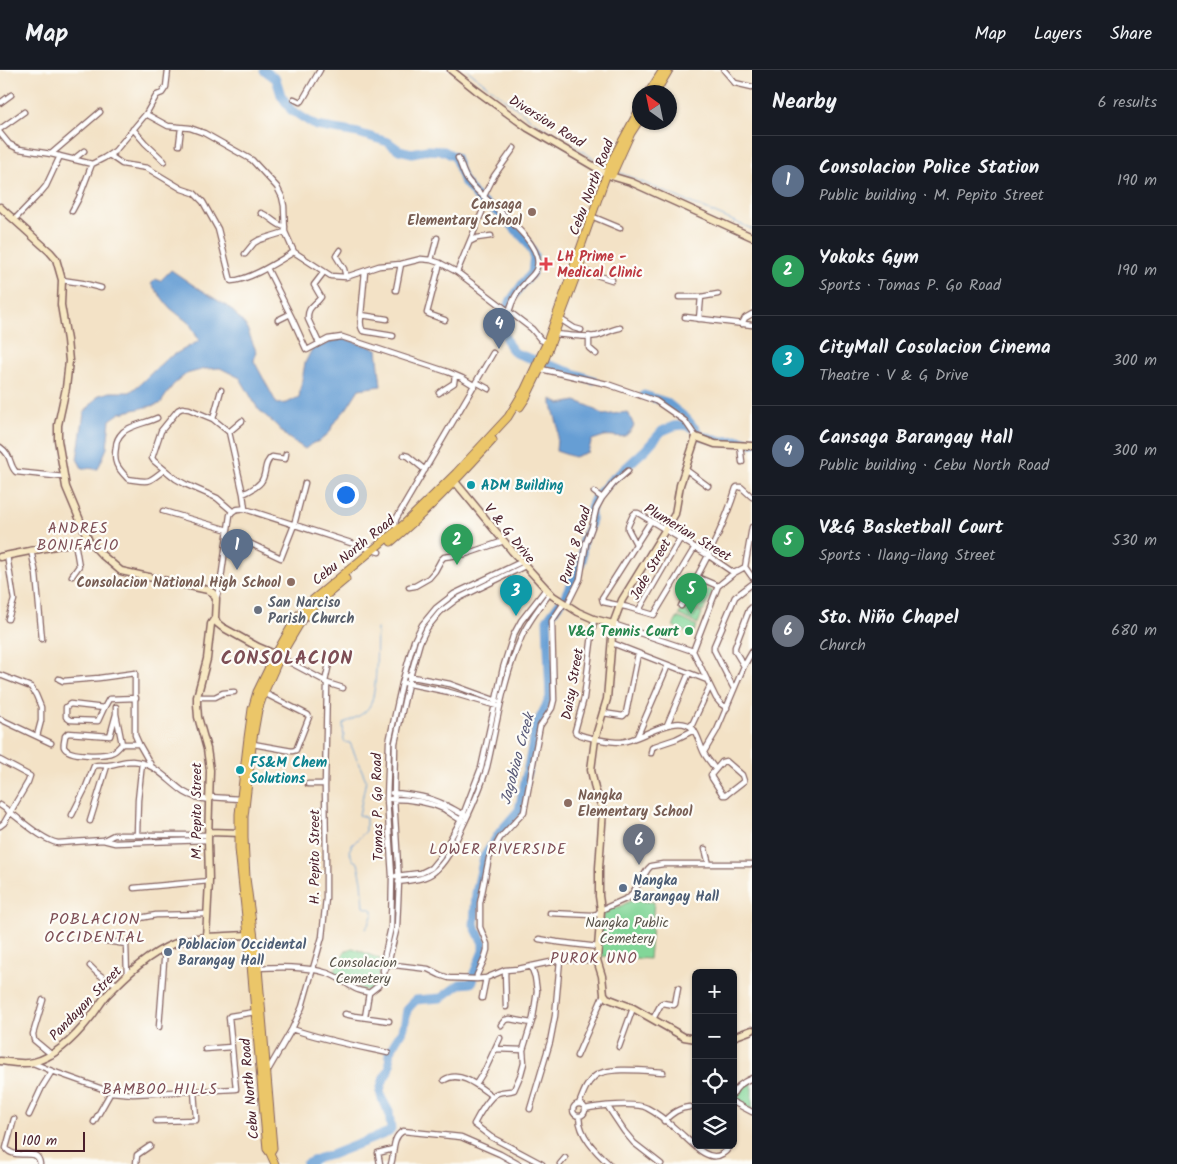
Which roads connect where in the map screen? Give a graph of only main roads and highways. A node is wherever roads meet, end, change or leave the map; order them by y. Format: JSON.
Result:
{"nodes":[{"id":1,"x":662,"y":70,"type":"edge"},
{"id":2,"x":669,"y":70,"type":"edge"},
{"id":3,"x":653,"y":85,"type":"edge"},
{"id":4,"x":660,"y":85,"type":"edge"},
{"id":5,"x":632,"y":125,"type":"edge"},
{"id":6,"x":633,"y":130,"type":"edge"},
{"id":7,"x":614,"y":163,"type":"junction"},
{"id":8,"x":610,"y":173,"type":"junction"},
{"id":9,"x":543,"y":358,"type":"junction"},
{"id":10,"x":452,"y":480,"type":"junction"},
{"id":11,"x":376,"y":551,"type":"junction"},
{"id":12,"x":278,"y":656,"type":"junction"},
{"id":13,"x":251,"y":740,"type":"junction"},
{"id":14,"x":241,"y":833,"type":"junction"},
{"id":15,"x":254,"y":969,"type":"junction"},
{"id":16,"x":270,"y":1153,"type":"junction"},
{"id":17,"x":275,"y":1164,"type":"edge"}],
"edges":[{"from":1,"to":3,"type":"main road"},
{"from":2,"to":4,"type":"main road"},
{"from":5,"to":7,"type":"main road","name":"Cebu North Road"},
{"from":6,"to":7,"type":"main road","name":"Cebu North Road"},
{"from":7,"to":8,"type":"main road","name":"Cebu North Road"},
{"from":8,"to":9,"type":"main road","name":"Cebu North Road"},
{"from":8,"to":9,"type":"main road","name":"Cebu North Road"},
{"from":9,"to":10,"type":"main road","name":"Cebu North Road"},
{"from":10,"to":11,"type":"main road","name":"Cebu North Road"},
{"from":10,"to":11,"type":"main road","name":"Cebu North Road"},
{"from":11,"to":12,"type":"main road","name":"Cebu North Road"},
{"from":12,"to":13,"type":"main road","name":"Cebu North Road"},
{"from":12,"to":13,"type":"main road","name":"Cebu North Road"},
{"from":13,"to":14,"type":"main road","name":"Cebu North Road"},
{"from":13,"to":14,"type":"main road","name":"Cebu North Road"},
{"from":14,"to":15,"type":"main road","name":"Cebu North Road"},
{"from":14,"to":15,"type":"main road","name":"Cebu North Road"},
{"from":15,"to":16,"type":"main road","name":"Cebu North Road"},
{"from":15,"to":16,"type":"main road","name":"Cebu North Road"},
{"from":16,"to":17,"type":"main road"}]}
